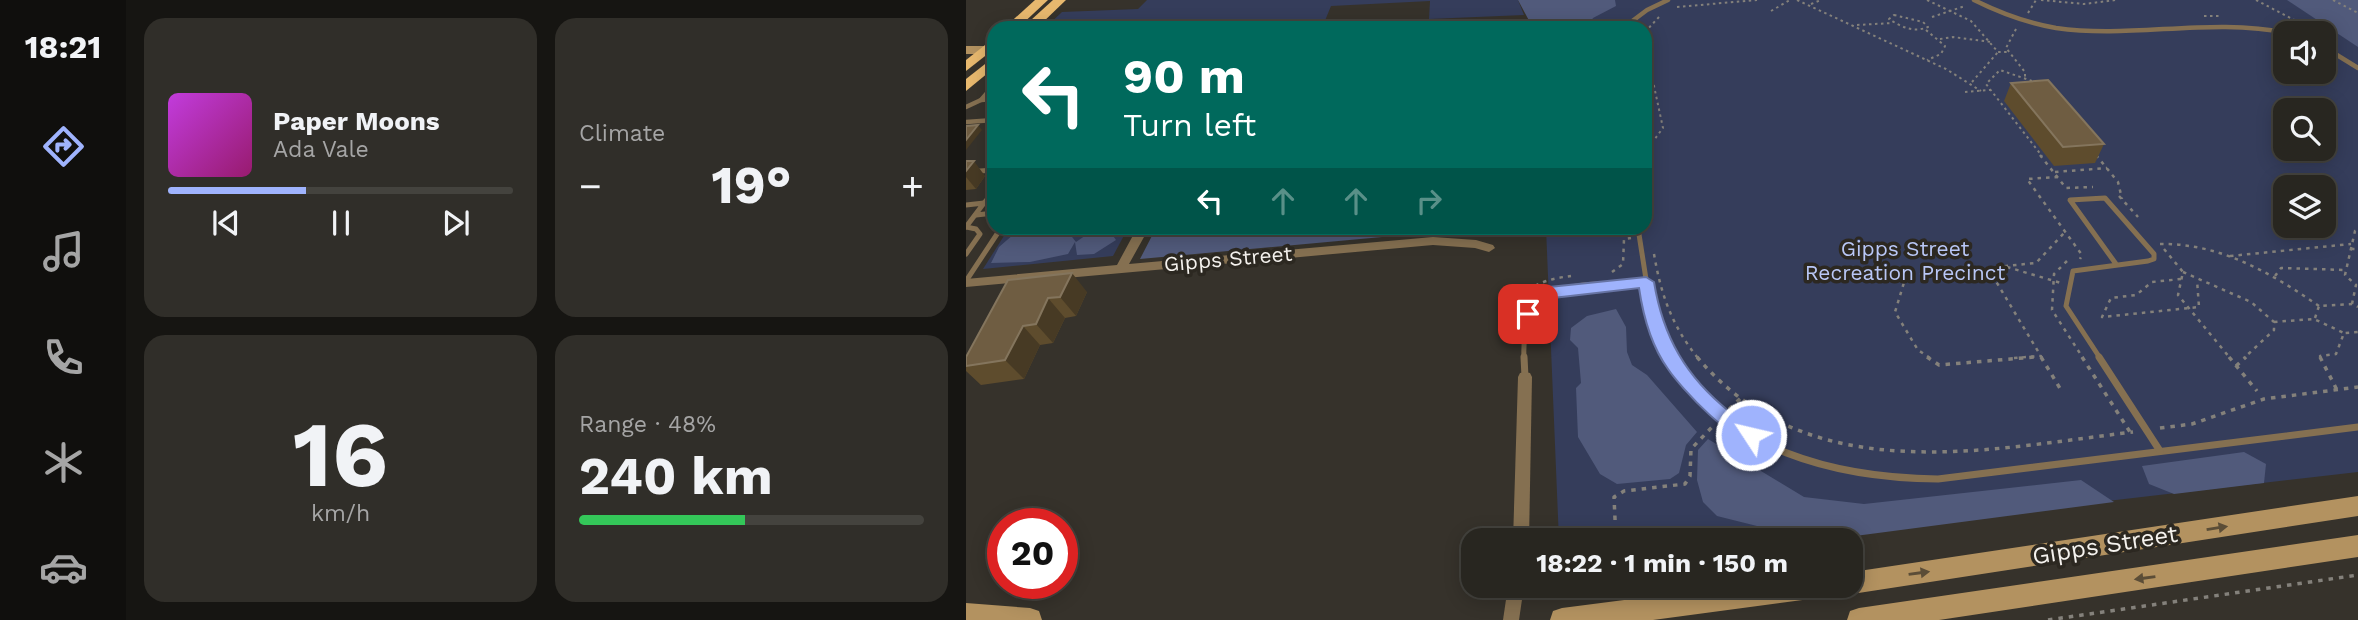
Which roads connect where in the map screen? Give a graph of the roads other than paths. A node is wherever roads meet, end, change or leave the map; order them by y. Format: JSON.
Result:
{"nodes":[{"id":1,"x":1042,"y":0,"type":"edge"},
{"id":2,"x":1060,"y":0,"type":"edge"},
{"id":3,"x":1668,"y":0,"type":"edge"},
{"id":4,"x":1976,"y":1,"type":"edge"},
{"id":5,"x":1018,"y":21,"type":"edge"},
{"id":6,"x":1037,"y":21,"type":"edge"},
{"id":7,"x":1632,"y":21,"type":"edge"},
{"id":8,"x":2273,"y":30,"type":"edge"},
{"id":9,"x":966,"y":50,"type":"edge"},
{"id":10,"x":987,"y":51,"type":"edge"},
{"id":11,"x":987,"y":54,"type":"edge"},
{"id":12,"x":2336,"y":54,"type":"edge"},
{"id":13,"x":987,"y":58,"type":"edge"},
{"id":14,"x":966,"y":67,"type":"edge"},
{"id":15,"x":2358,"y":68,"type":"edge"},
{"id":16,"x":966,"y":87,"type":"edge"},
{"id":17,"x":987,"y":93,"type":"edge"},
{"id":18,"x":981,"y":100,"type":"junction"},
{"id":19,"x":987,"y":100,"type":"edge"},
{"id":20,"x":966,"y":107,"type":"edge"},
{"id":21,"x":987,"y":120,"type":"edge"},
{"id":22,"x":966,"y":122,"type":"edge"},
{"id":23,"x":987,"y":171,"type":"edge"},
{"id":24,"x":966,"y":173,"type":"edge"},
{"id":25,"x":987,"y":200,"type":"edge"},
{"id":26,"x":984,"y":204,"type":"junction"},
{"id":27,"x":966,"y":205,"type":"edge"},
{"id":28,"x":987,"y":214,"type":"edge"},
{"id":29,"x":976,"y":215,"type":"junction"},
{"id":30,"x":966,"y":227,"type":"edge"},
{"id":31,"x":996,"y":235,"type":"edge"},
{"id":32,"x":1139,"y":235,"type":"edge"},
{"id":33,"x":1639,"y":235,"type":"edge"},
{"id":34,"x":1489,"y":248,"type":"dead end"},
{"id":35,"x":966,"y":254,"type":"edge"},
{"id":36,"x":2116,"y":264,"type":"junction"},
{"id":37,"x":1121,"y":269,"type":"junction"},
{"id":38,"x":966,"y":282,"type":"edge"},
{"id":39,"x":1646,"y":282,"type":"junction"},
{"id":40,"x":1525,"y":377,"type":"joint"},
{"id":41,"x":2358,"y":427,"type":"edge"},
{"id":42,"x":2160,"y":451,"type":"junction"},
{"id":43,"x":2358,"y":506,"type":"edge"},
{"id":44,"x":1521,"y":528,"type":"edge"},
{"id":45,"x":2358,"y":546,"type":"edge"},
{"id":46,"x":1863,"y":581,"type":"edge"},
{"id":47,"x":1514,"y":598,"type":"edge"},
{"id":48,"x":1732,"y":598,"type":"edge"},
{"id":49,"x":966,"y":615,"type":"edge"},
{"id":50,"x":1030,"y":620,"type":"edge"},
{"id":51,"x":1511,"y":620,"type":"edge"},
{"id":52,"x":1562,"y":620,"type":"edge"},
{"id":53,"x":1859,"y":620,"type":"edge"}],
"edges":[{"from":1,"to":5,"type":"highway"},
{"from":2,"to":6,"type":"highway"},
{"from":3,"to":7,"type":"lane"},
{"from":4,"to":8,"type":"lane"},
{"from":9,"to":10,"type":"main road"},
{"from":11,"to":14,"type":"highway"},
{"from":12,"to":15,"type":"lane"},
{"from":13,"to":16,"type":"highway"},
{"from":17,"to":18,"type":"lane"},
{"from":18,"to":19,"type":"lane"},
{"from":18,"to":20,"type":"lane"},
{"from":21,"to":22,"type":"lane"},
{"from":23,"to":24,"type":"lane"},
{"from":25,"to":26,"type":"lane"},
{"from":26,"to":27,"type":"lane"},
{"from":26,"to":29,"type":"lane"},
{"from":28,"to":29,"type":"lane"},
{"from":29,"to":30,"type":"lane"},
{"from":30,"to":35,"type":"lane"},
{"from":31,"to":38,"type":"lane"},
{"from":32,"to":37,"type":"street"},
{"from":33,"to":39,"type":"lane"},
{"from":34,"to":37,"type":"street","name":"Gipps Street"},
{"from":36,"to":36,"type":"lane"},
{"from":36,"to":42,"type":"lane"},
{"from":37,"to":38,"type":"street","name":"Gipps Street"},
{"from":39,"to":40,"type":"lane"},
{"from":39,"to":42,"type":"lane"},
{"from":40,"to":44,"type":"street"},
{"from":41,"to":42,"type":"lane"},
{"from":46,"to":43,"type":"main road","name":"Gipps Street","one_way":true},
{"from":45,"to":53,"type":"main road","name":"Gipps Street","one_way":true},
{"from":47,"to":51,"type":"street"},
{"from":48,"to":52,"type":"main road"},
{"from":49,"to":50,"type":"main road"}]}
